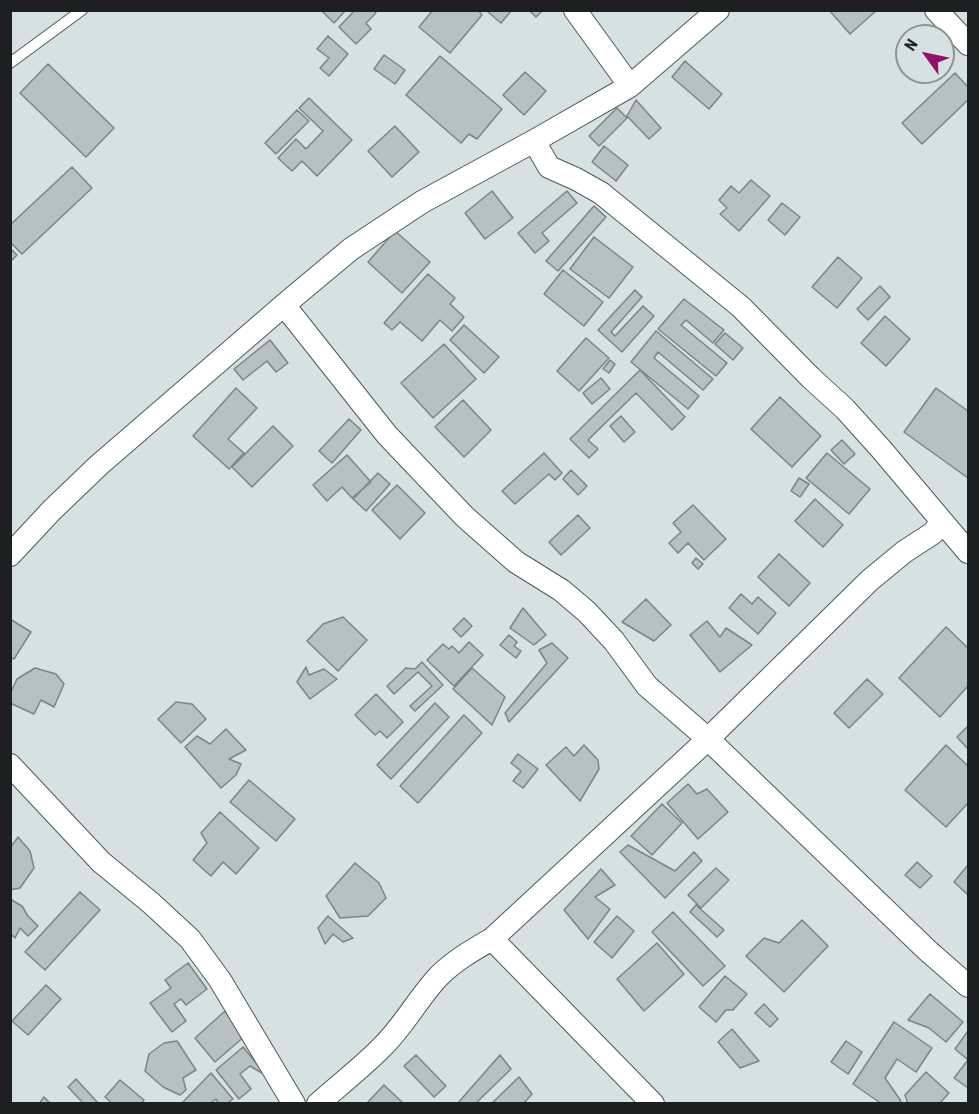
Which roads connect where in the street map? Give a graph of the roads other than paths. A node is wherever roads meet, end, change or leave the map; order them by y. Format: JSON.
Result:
{"nodes":[{"id":1,"x":82,"y":10,"type":"edge"},
{"id":2,"x":575,"y":10,"type":"edge"},
{"id":3,"x":718,"y":10,"type":"edge"},
{"id":4,"x":936,"y":10,"type":"edge"},
{"id":5,"x":969,"y":44,"type":"edge"},
{"id":6,"x":10,"y":63,"type":"edge"},
{"id":7,"x":630,"y":86,"type":"junction"},
{"id":8,"x":534,"y":141,"type":"junction"},
{"id":9,"x":284,"y":304,"type":"junction"},
{"id":10,"x":942,"y":522,"type":"junction"},
{"id":11,"x":969,"y":552,"type":"edge"},
{"id":12,"x":10,"y":555,"type":"edge"},
{"id":13,"x":708,"y":740,"type":"junction"},
{"id":14,"x":10,"y":765,"type":"edge"},
{"id":15,"x":492,"y":939,"type":"junction"},
{"id":16,"x":969,"y":986,"type":"edge"},
{"id":17,"x":294,"y":1104,"type":"edge"},
{"id":18,"x":318,"y":1104,"type":"edge"},
{"id":19,"x":653,"y":1104,"type":"edge"}],
"edges":[{"from":1,"to":6,"type":"lane"},
{"from":2,"to":7,"type":"street"},
{"from":3,"to":7,"type":"street"},
{"from":4,"to":5,"type":"street"},
{"from":7,"to":8,"type":"street"},
{"from":8,"to":9,"type":"street"},
{"from":8,"to":10,"type":"street"},
{"from":9,"to":12,"type":"street"},
{"from":9,"to":13,"type":"street"},
{"from":10,"to":11,"type":"street"},
{"from":10,"to":13,"type":"street"},
{"from":13,"to":15,"type":"street"},
{"from":13,"to":16,"type":"street"},
{"from":14,"to":17,"type":"street"},
{"from":15,"to":18,"type":"street"},
{"from":15,"to":19,"type":"street"}]}
